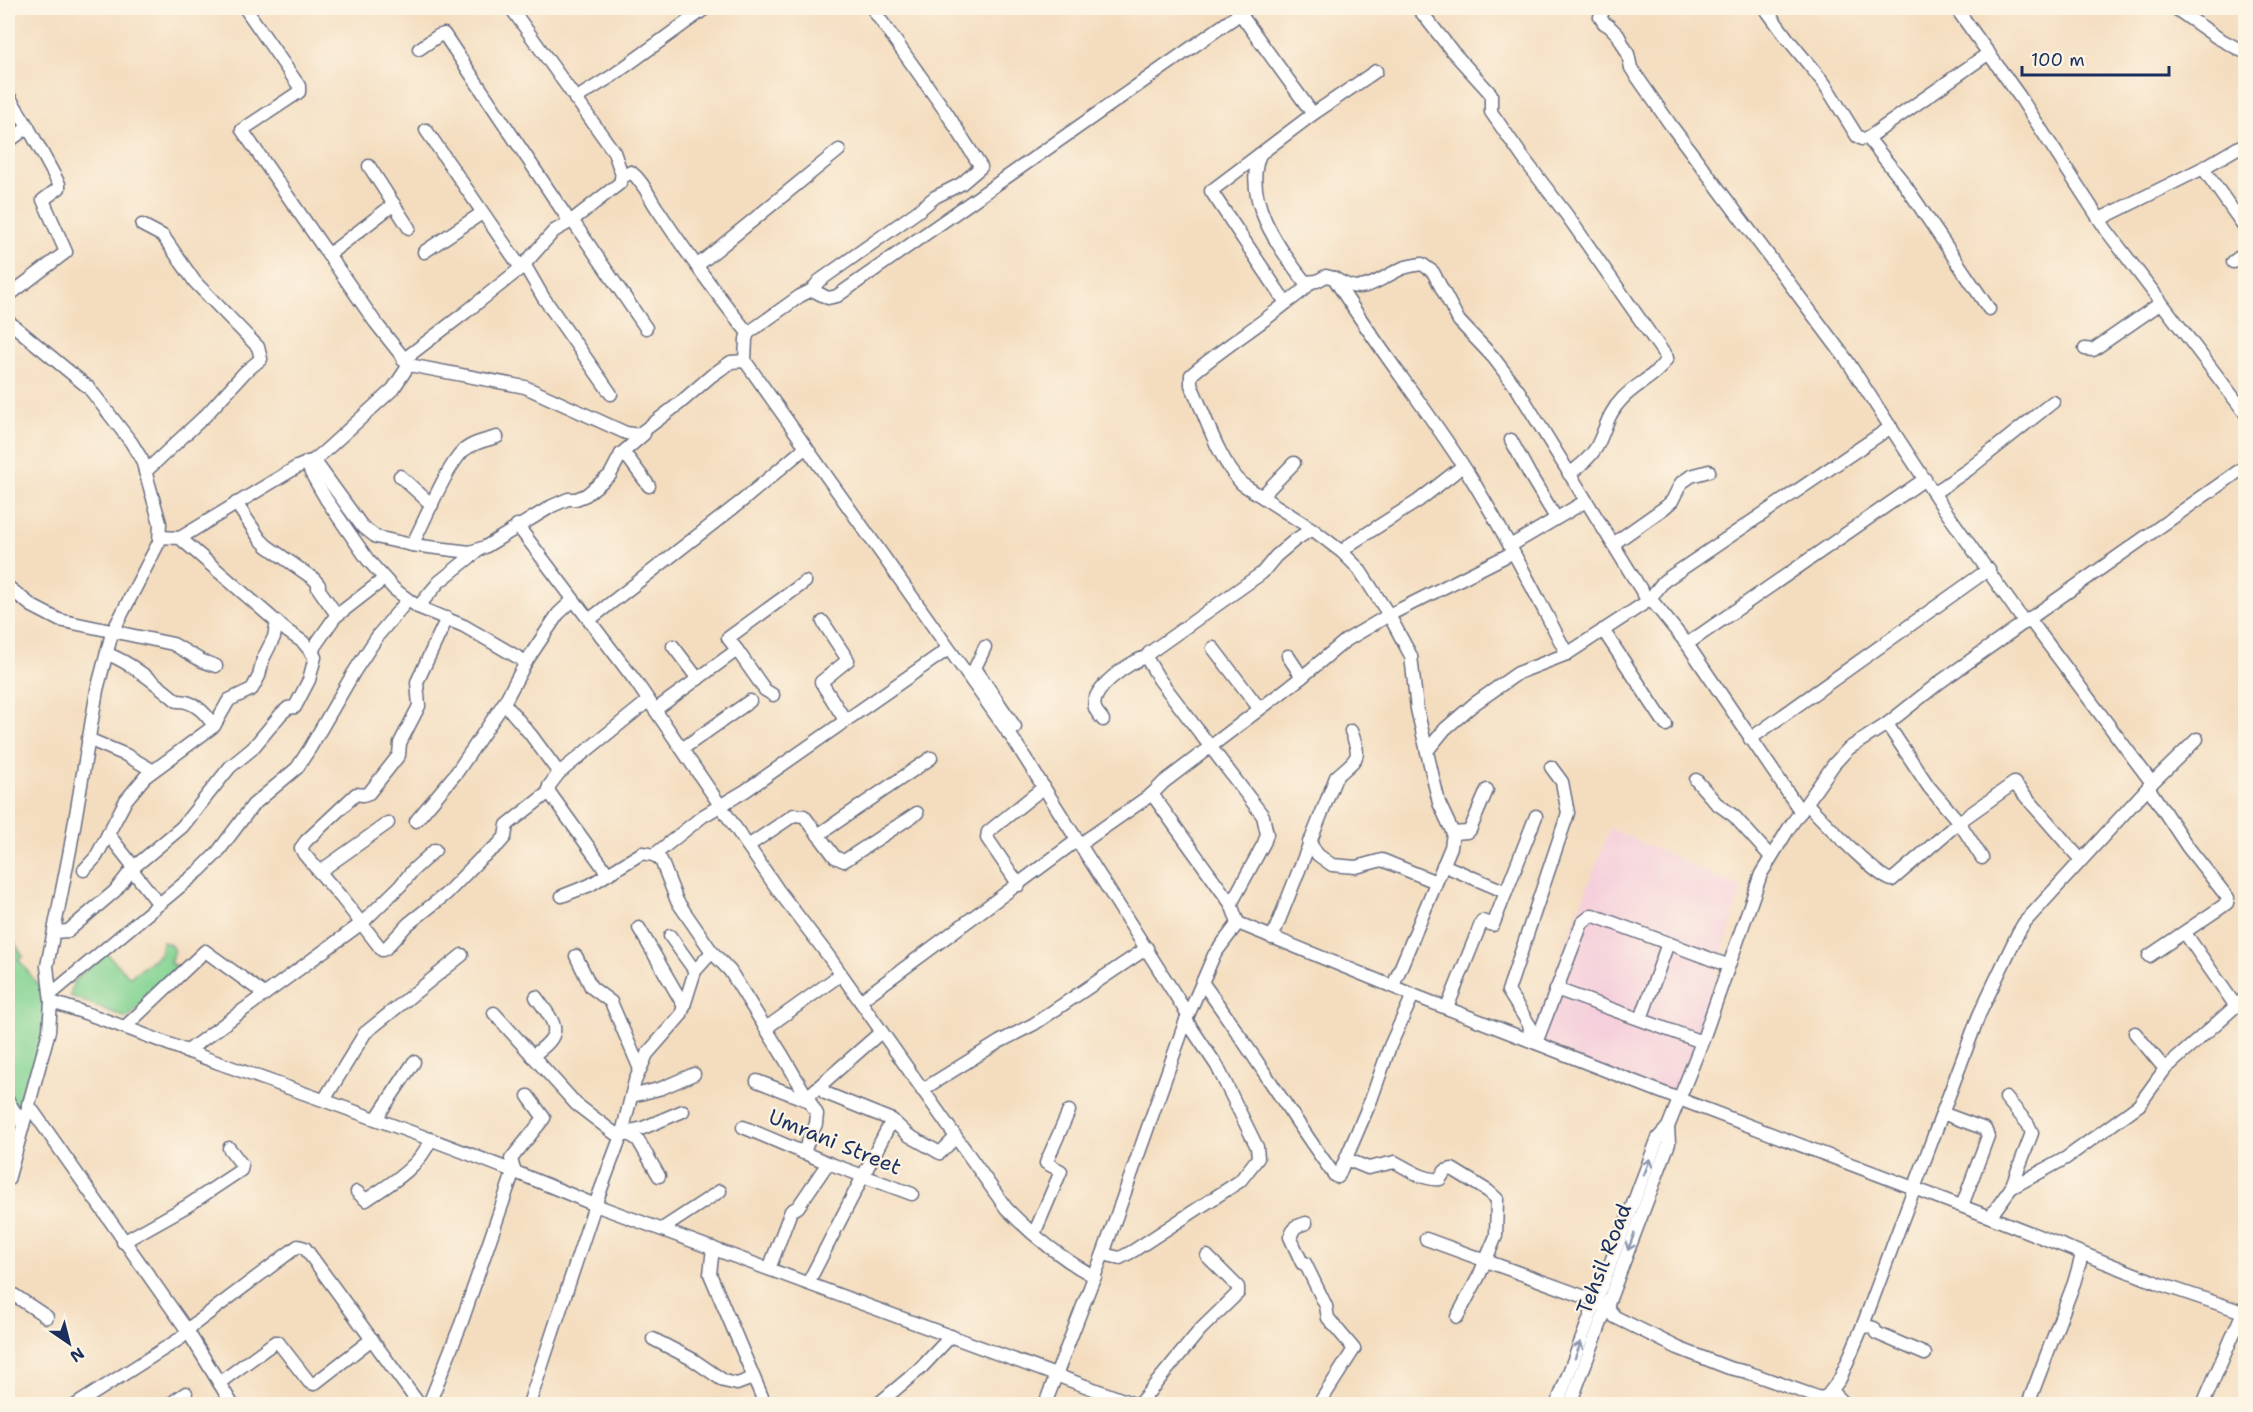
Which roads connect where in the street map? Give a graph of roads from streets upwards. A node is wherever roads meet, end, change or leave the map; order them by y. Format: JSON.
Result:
{"nodes":[{"id":1,"x":245,"y":8,"type":"edge"},
{"id":2,"x":512,"y":8,"type":"edge"},
{"id":3,"x":706,"y":8,"type":"edge"},
{"id":4,"x":872,"y":8,"type":"edge"},
{"id":5,"x":1418,"y":8,"type":"edge"},
{"id":6,"x":1605,"y":8,"type":"edge"},
{"id":7,"x":1765,"y":8,"type":"edge"},
{"id":8,"x":1956,"y":8,"type":"edge"},
{"id":9,"x":2175,"y":8,"type":"edge"},
{"id":10,"x":1241,"y":10,"type":"edge"},
{"id":11,"x":419,"y":49,"type":"dead end"},
{"id":12,"x":1989,"y":53,"type":"junction"},
{"id":13,"x":2246,"y":53,"type":"edge"},
{"id":14,"x":1376,"y":71,"type":"dead end"},
{"id":15,"x":8,"y":95,"type":"edge"},
{"id":16,"x":575,"y":99,"type":"junction"},
{"id":17,"x":1313,"y":114,"type":"junction"},
{"id":18,"x":28,"y":127,"type":"junction"},
{"id":19,"x":426,"y":130,"type":"dead end"},
{"id":20,"x":1868,"y":138,"type":"junction"},
{"id":21,"x":8,"y":142,"type":"edge"},
{"id":22,"x":2246,"y":143,"type":"edge"},
{"id":23,"x":839,"y":150,"type":"dead end"},
{"id":24,"x":1260,"y":154,"type":"junction"},
{"id":25,"x":369,"y":166,"type":"dead end"},
{"id":26,"x":2203,"y":168,"type":"junction"},
{"id":27,"x":621,"y":178,"type":"junction"},
{"id":28,"x":394,"y":204,"type":"junction"},
{"id":29,"x":482,"y":213,"type":"junction"},
{"id":30,"x":2100,"y":219,"type":"junction"},
{"id":31,"x":570,"y":222,"type":"junction"},
{"id":32,"x":142,"y":225,"type":"dead end"},
{"id":33,"x":410,"y":228,"type":"dead end"},
{"id":34,"x":2246,"y":229,"type":"edge"},
{"id":35,"x":424,"y":252,"type":"dead end"},
{"id":36,"x":2246,"y":252,"type":"edge"},
{"id":37,"x":328,"y":255,"type":"junction"},
{"id":38,"x":2233,"y":262,"type":"dead end"},
{"id":39,"x":698,"y":265,"type":"junction"},
{"id":40,"x":523,"y":266,"type":"junction"},
{"id":41,"x":1334,"y":278,"type":"junction"},
{"id":42,"x":1310,"y":283,"type":"junction"},
{"id":43,"x":819,"y":294,"type":"junction"},
{"id":44,"x":8,"y":296,"type":"edge"},
{"id":45,"x":1286,"y":303,"type":"junction"},
{"id":46,"x":2161,"y":303,"type":"junction"},
{"id":47,"x":1989,"y":309,"type":"dead end"},
{"id":48,"x":8,"y":321,"type":"edge"},
{"id":49,"x":646,"y":328,"type":"dead end"},
{"id":50,"x":748,"y":333,"type":"junction"},
{"id":51,"x":2085,"y":349,"type":"dead end"},
{"id":52,"x":406,"y":362,"type":"junction"},
{"id":53,"x":745,"y":362,"type":"junction"},
{"id":54,"x":611,"y":394,"type":"dead end"},
{"id":55,"x":2053,"y":402,"type":"dead end"},
{"id":56,"x":2246,"y":414,"type":"edge"},
{"id":57,"x":1891,"y":427,"type":"junction"},
{"id":58,"x":497,"y":437,"type":"dead end"},
{"id":59,"x":1511,"y":440,"type":"dead end"},
{"id":60,"x":806,"y":447,"type":"junction"},
{"id":61,"x":621,"y":454,"type":"junction"},
{"id":62,"x":311,"y":461,"type":"junction"},
{"id":63,"x":1294,"y":463,"type":"dead end"},
{"id":64,"x":1463,"y":466,"type":"junction"},
{"id":65,"x":2246,"y":466,"type":"edge"},
{"id":66,"x":1709,"y":471,"type":"dead end"},
{"id":67,"x":146,"y":472,"type":"junction"},
{"id":68,"x":1569,"y":474,"type":"junction"},
{"id":69,"x":400,"y":476,"type":"dead end"},
{"id":70,"x":1925,"y":479,"type":"junction"},
{"id":71,"x":649,"y":486,"type":"dead end"},
{"id":72,"x":1934,"y":493,"type":"junction"},
{"id":73,"x":1262,"y":496,"type":"junction"},
{"id":74,"x":1586,"y":501,"type":"junction"},
{"id":75,"x":236,"y":503,"type":"junction"},
{"id":76,"x":432,"y":506,"type":"junction"},
{"id":77,"x":1556,"y":518,"type":"junction"},
{"id":78,"x":517,"y":525,"type":"junction"},
{"id":79,"x":1312,"y":529,"type":"junction"},
{"id":80,"x":160,"y":537,"type":"junction"},
{"id":81,"x":180,"y":538,"type":"junction"},
{"id":82,"x":1613,"y":544,"type":"junction"},
{"id":83,"x":412,"y":545,"type":"junction"},
{"id":84,"x":1511,"y":549,"type":"junction"},
{"id":85,"x":479,"y":550,"type":"junction"},
{"id":86,"x":1342,"y":552,"type":"junction"},
{"id":87,"x":1989,"y":570,"type":"junction"},
{"id":88,"x":384,"y":579,"type":"junction"},
{"id":89,"x":805,"y":582,"type":"dead end"},
{"id":90,"x":8,"y":587,"type":"edge"},
{"id":91,"x":573,"y":600,"type":"junction"},
{"id":92,"x":1648,"y":601,"type":"junction"},
{"id":93,"x":412,"y":604,"type":"junction"},
{"id":94,"x":337,"y":615,"type":"junction"},
{"id":95,"x":1389,"y":615,"type":"junction"},
{"id":96,"x":447,"y":618,"type":"junction"},
{"id":97,"x":589,"y":620,"type":"junction"},
{"id":98,"x":2027,"y":621,"type":"junction"},
{"id":99,"x":277,"y":622,"type":"junction"},
{"id":100,"x":823,"y":622,"type":"dead end"},
{"id":101,"x":1603,"y":630,"type":"junction"},
{"id":102,"x":112,"y":633,"type":"junction"},
{"id":103,"x":1687,"y":644,"type":"junction"},
{"id":104,"x":673,"y":646,"type":"dead end"},
{"id":105,"x":985,"y":647,"type":"dead end"},
{"id":106,"x":1212,"y":648,"type":"dead end"},
{"id":107,"x":948,"y":649,"type":"junction"},
{"id":108,"x":737,"y":650,"type":"junction"},
{"id":109,"x":313,"y":652,"type":"junction"},
{"id":110,"x":107,"y":654,"type":"junction"},
{"id":111,"x":1567,"y":654,"type":"junction"},
{"id":112,"x":1288,"y":656,"type":"dead end"},
{"id":113,"x":1146,"y":657,"type":"junction"},
{"id":114,"x":526,"y":662,"type":"junction"},
{"id":115,"x":216,"y":666,"type":"dead end"},
{"id":116,"x":1302,"y":677,"type":"junction"},
{"id":117,"x":698,"y":679,"type":"junction"},
{"id":118,"x":773,"y":695,"type":"dead end"},
{"id":119,"x":750,"y":701,"type":"dead end"},
{"id":120,"x":504,"y":704,"type":"junction"},
{"id":121,"x":652,"y":705,"type":"junction"},
{"id":122,"x":1259,"y":708,"type":"junction"},
{"id":123,"x":845,"y":720,"type":"junction"},
{"id":124,"x":1103,"y":720,"type":"dead end"},
{"id":125,"x":1666,"y":724,"type":"dead end"},
{"id":126,"x":1887,"y":724,"type":"junction"},
{"id":127,"x":214,"y":726,"type":"junction"},
{"id":128,"x":1351,"y":730,"type":"dead end"},
{"id":129,"x":1008,"y":733,"type":"junction"},
{"id":130,"x":88,"y":739,"type":"junction"},
{"id":131,"x":1750,"y":739,"type":"junction"},
{"id":132,"x":2197,"y":739,"type":"dead end"},
{"id":133,"x":1211,"y":747,"type":"junction"},
{"id":134,"x":682,"y":749,"type":"junction"},
{"id":135,"x":1428,"y":751,"type":"junction"},
{"id":136,"x":931,"y":758,"type":"dead end"},
{"id":137,"x":1551,"y":767,"type":"dead end"},
{"id":138,"x":152,"y":771,"type":"junction"},
{"id":139,"x":559,"y":773,"type":"junction"},
{"id":140,"x":1696,"y":780,"type":"dead end"},
{"id":141,"x":2150,"y":785,"type":"junction"},
{"id":142,"x":1044,"y":788,"type":"junction"},
{"id":143,"x":1487,"y":790,"type":"dead end"},
{"id":144,"x":549,"y":792,"type":"junction"},
{"id":145,"x":1152,"y":794,"type":"junction"},
{"id":146,"x":722,"y":806,"type":"junction"},
{"id":147,"x":1804,"y":808,"type":"junction"},
{"id":148,"x":917,"y":813,"type":"dead end"},
{"id":149,"x":1536,"y":816,"type":"dead end"},
{"id":150,"x":416,"y":821,"type":"dead end"},
{"id":151,"x":1959,"y":822,"type":"junction"},
{"id":152,"x":388,"y":823,"type":"dead end"},
{"id":153,"x":1453,"y":833,"type":"junction"},
{"id":154,"x":108,"y":834,"type":"junction"},
{"id":155,"x":818,"y":835,"type":"junction"},
{"id":156,"x":1309,"y":842,"type":"junction"},
{"id":157,"x":1078,"y":843,"type":"junction"},
{"id":158,"x":748,"y":846,"type":"junction"},
{"id":159,"x":435,"y":850,"type":"dead end"},
{"id":160,"x":654,"y":855,"type":"junction"},
{"id":161,"x":1771,"y":857,"type":"junction"},
{"id":162,"x":1982,"y":858,"type":"dead end"},
{"id":163,"x":2081,"y":860,"type":"junction"},
{"id":164,"x":1443,"y":865,"type":"junction"},
{"id":165,"x":133,"y":869,"type":"junction"},
{"id":166,"x":84,"y":870,"type":"dead end"},
{"id":167,"x":319,"y":872,"type":"junction"},
{"id":168,"x":608,"y":874,"type":"junction"},
{"id":169,"x":1436,"y":882,"type":"junction"},
{"id":170,"x":1019,"y":885,"type":"junction"},
{"id":171,"x":1506,"y":892,"type":"junction"},
{"id":172,"x":562,"y":896,"type":"dead end"},
{"id":173,"x":159,"y":904,"type":"junction"},
{"id":174,"x":1232,"y":904,"type":"junction"},
{"id":175,"x":362,"y":923,"type":"junction"},
{"id":176,"x":1238,"y":923,"type":"junction"},
{"id":177,"x":639,"y":928,"type":"dead end"},
{"id":178,"x":54,"y":932,"type":"junction"},
{"id":179,"x":2185,"y":933,"type":"junction"},
{"id":180,"x":670,"y":936,"type":"dead end"},
{"id":181,"x":1272,"y":938,"type":"junction"},
{"id":182,"x":1668,"y":943,"type":"junction"},
{"id":183,"x":1147,"y":948,"type":"junction"},
{"id":184,"x":712,"y":952,"type":"junction"},
{"id":185,"x":462,"y":955,"type":"dead end"},
{"id":186,"x":576,"y":956,"type":"dead end"},
{"id":187,"x":2149,"y":956,"type":"dead end"},
{"id":188,"x":1727,"y":965,"type":"junction"},
{"id":189,"x":695,"y":971,"type":"junction"},
{"id":190,"x":840,"y":975,"type":"junction"},
{"id":191,"x":1202,"y":982,"type":"junction"},
{"id":192,"x":1393,"y":986,"type":"junction"},
{"id":193,"x":1556,"y":989,"type":"junction"},
{"id":194,"x":263,"y":993,"type":"junction"},
{"id":195,"x":1413,"y":994,"type":"junction"},
{"id":196,"x":536,"y":997,"type":"dead end"},
{"id":197,"x":51,"y":998,"type":"junction"},
{"id":198,"x":860,"y":1001,"type":"junction"},
{"id":199,"x":2240,"y":1001,"type":"edge"},
{"id":200,"x":684,"y":1006,"type":"junction"},
{"id":201,"x":1447,"y":1008,"type":"junction"},
{"id":202,"x":494,"y":1013,"type":"dead end"},
{"id":203,"x":1187,"y":1017,"type":"junction"},
{"id":204,"x":1641,"y":1019,"type":"junction"},
{"id":205,"x":125,"y":1027,"type":"junction"},
{"id":206,"x":766,"y":1028,"type":"junction"},
{"id":207,"x":881,"y":1032,"type":"junction"},
{"id":208,"x":2135,"y":1033,"type":"dead end"},
{"id":209,"x":1532,"y":1041,"type":"junction"},
{"id":210,"x":1702,"y":1042,"type":"junction"},
{"id":211,"x":186,"y":1052,"type":"junction"},
{"id":212,"x":532,"y":1056,"type":"junction"},
{"id":213,"x":414,"y":1062,"type":"dead end"},
{"id":214,"x":640,"y":1069,"type":"junction"},
{"id":215,"x":2165,"y":1069,"type":"junction"},
{"id":216,"x":694,"y":1074,"type":"dead end"},
{"id":217,"x":757,"y":1081,"type":"dead end"},
{"id":218,"x":821,"y":1085,"type":"junction"},
{"id":219,"x":922,"y":1090,"type":"junction"},
{"id":220,"x":632,"y":1095,"type":"junction"},
{"id":221,"x":528,"y":1096,"type":"dead end"},
{"id":222,"x":2006,"y":1098,"type":"dead end"},
{"id":223,"x":808,"y":1099,"type":"junction"},
{"id":224,"x":1679,"y":1099,"type":"junction"},
{"id":225,"x":324,"y":1100,"type":"junction"},
{"id":226,"x":8,"y":1101,"type":"edge"},
{"id":227,"x":28,"y":1104,"type":"junction"},
{"id":228,"x":683,"y":1111,"type":"dead end"},
{"id":229,"x":1069,"y":1111,"type":"dead end"},
{"id":230,"x":1942,"y":1113,"type":"junction"},
{"id":231,"x":376,"y":1119,"type":"junction"},
{"id":232,"x":891,"y":1120,"type":"junction"},
{"id":233,"x":23,"y":1125,"type":"junction"},
{"id":234,"x":743,"y":1127,"type":"dead end"},
{"id":235,"x":622,"y":1133,"type":"junction"},
{"id":236,"x":956,"y":1137,"type":"junction"},
{"id":237,"x":431,"y":1139,"type":"junction"},
{"id":238,"x":229,"y":1148,"type":"dead end"},
{"id":239,"x":803,"y":1153,"type":"junction"},
{"id":240,"x":1346,"y":1159,"type":"junction"},
{"id":241,"x":828,"y":1163,"type":"junction"},
{"id":242,"x":514,"y":1170,"type":"junction"},
{"id":243,"x":658,"y":1176,"type":"dead end"},
{"id":244,"x":864,"y":1176,"type":"junction"},
{"id":245,"x":8,"y":1180,"type":"edge"},
{"id":246,"x":2010,"y":1188,"type":"junction"},
{"id":247,"x":1914,"y":1189,"type":"junction"},
{"id":248,"x":720,"y":1191,"type":"dead end"},
{"id":249,"x":357,"y":1192,"type":"dead end"},
{"id":250,"x":912,"y":1194,"type":"dead end"},
{"id":251,"x":595,"y":1205,"type":"junction"},
{"id":252,"x":1962,"y":1206,"type":"junction"},
{"id":253,"x":1990,"y":1217,"type":"junction"},
{"id":254,"x":1306,"y":1223,"type":"dead end"},
{"id":255,"x":662,"y":1229,"type":"junction"},
{"id":256,"x":1034,"y":1234,"type":"junction"},
{"id":257,"x":1426,"y":1239,"type":"dead end"},
{"id":258,"x":123,"y":1242,"type":"junction"},
{"id":259,"x":713,"y":1248,"type":"junction"},
{"id":260,"x":1103,"y":1254,"type":"junction"},
{"id":261,"x":2082,"y":1255,"type":"junction"},
{"id":262,"x":1207,"y":1256,"type":"dead end"},
{"id":263,"x":1486,"y":1260,"type":"junction"},
{"id":264,"x":769,"y":1269,"type":"junction"},
{"id":265,"x":1095,"y":1277,"type":"junction"},
{"id":266,"x":808,"y":1283,"type":"junction"},
{"id":267,"x":8,"y":1291,"type":"edge"},
{"id":268,"x":1601,"y":1304,"type":"junction"},
{"id":269,"x":2244,"y":1313,"type":"edge"},
{"id":270,"x":47,"y":1317,"type":"dead end"},
{"id":271,"x":1457,"y":1317,"type":"dead end"},
{"id":272,"x":1863,"y":1324,"type":"junction"},
{"id":273,"x":186,"y":1330,"type":"junction"},
{"id":274,"x":951,"y":1336,"type":"junction"},
{"id":275,"x":653,"y":1339,"type":"dead end"},
{"id":276,"x":372,"y":1340,"type":"junction"},
{"id":277,"x":1925,"y":1354,"type":"dead end"},
{"id":278,"x":1055,"y":1376,"type":"junction"},
{"id":279,"x":753,"y":1378,"type":"junction"},
{"id":280,"x":219,"y":1383,"type":"junction"},
{"id":281,"x":186,"y":1393,"type":"dead end"},
{"id":282,"x":1839,"y":1398,"type":"edge"},
{"id":283,"x":77,"y":1404,"type":"edge"},
{"id":284,"x":170,"y":1404,"type":"edge"},
{"id":285,"x":232,"y":1404,"type":"edge"},
{"id":286,"x":419,"y":1404,"type":"edge"},
{"id":287,"x":429,"y":1404,"type":"edge"},
{"id":288,"x":529,"y":1404,"type":"edge"},
{"id":289,"x":765,"y":1404,"type":"edge"},
{"id":290,"x":878,"y":1404,"type":"edge"},
{"id":291,"x":1045,"y":1404,"type":"edge"},
{"id":292,"x":1134,"y":1404,"type":"edge"},
{"id":293,"x":1139,"y":1404,"type":"edge"},
{"id":294,"x":1319,"y":1404,"type":"edge"},
{"id":295,"x":1557,"y":1404,"type":"edge"},
{"id":296,"x":1569,"y":1404,"type":"edge"},
{"id":297,"x":1827,"y":1404,"type":"edge"},
{"id":298,"x":2028,"y":1404,"type":"edge"},
{"id":299,"x":2204,"y":1404,"type":"edge"}],
"edges":[{"from":1,"to":37,"type":"street"},
{"from":2,"to":16,"type":"street"},
{"from":3,"to":16,"type":"street"},
{"from":4,"to":43,"type":"street"},
{"from":5,"to":68,"type":"street"},
{"from":6,"to":57,"type":"street"},
{"from":7,"to":20,"type":"street"},
{"from":8,"to":12,"type":"street"},
{"from":9,"to":13,"type":"street"},
{"from":10,"to":17,"type":"street"},
{"from":10,"to":43,"type":"street"},
{"from":11,"to":31,"type":"street"},
{"from":12,"to":20,"type":"street"},
{"from":12,"to":30,"type":"street"},
{"from":14,"to":17,"type":"street"},
{"from":15,"to":18,"type":"street"},
{"from":16,"to":27,"type":"street"},
{"from":17,"to":24,"type":"street"},
{"from":18,"to":21,"type":"street"},
{"from":18,"to":44,"type":"street"},
{"from":19,"to":29,"type":"street"},
{"from":20,"to":47,"type":"street"},
{"from":22,"to":26,"type":"street"},
{"from":23,"to":39,"type":"street"},
{"from":24,"to":42,"type":"street"},
{"from":24,"to":45,"type":"street"},
{"from":25,"to":28,"type":"street"},
{"from":26,"to":30,"type":"street"},
{"from":26,"to":34,"type":"street"},
{"from":27,"to":31,"type":"street"},
{"from":27,"to":39,"type":"street"},
{"from":28,"to":33,"type":"street"},
{"from":28,"to":37,"type":"street"},
{"from":29,"to":35,"type":"street"},
{"from":29,"to":40,"type":"street"},
{"from":30,"to":46,"type":"street"},
{"from":31,"to":40,"type":"street"},
{"from":31,"to":49,"type":"street"},
{"from":32,"to":67,"type":"street"},
{"from":36,"to":38,"type":"street"},
{"from":37,"to":52,"type":"street"},
{"from":39,"to":50,"type":"street"},
{"from":40,"to":52,"type":"street"},
{"from":40,"to":54,"type":"street"},
{"from":41,"to":42,"type":"street"},
{"from":41,"to":64,"type":"street"},
{"from":41,"to":68,"type":"street"},
{"from":42,"to":45,"type":"street"},
{"from":43,"to":50,"type":"street"},
{"from":45,"to":73,"type":"street"},
{"from":46,"to":51,"type":"street"},
{"from":46,"to":56,"type":"street"},
{"from":48,"to":67,"type":"street"},
{"from":50,"to":53,"type":"street"},
{"from":52,"to":53,"type":"street"},
{"from":52,"to":62,"type":"street"},
{"from":53,"to":60,"type":"street"},
{"from":53,"to":61,"type":"street"},
{"from":55,"to":72,"type":"street"},
{"from":57,"to":70,"type":"street"},
{"from":57,"to":92,"type":"street"},
{"from":58,"to":76,"type":"street"},
{"from":59,"to":77,"type":"street"},
{"from":60,"to":97,"type":"street"},
{"from":60,"to":107,"type":"street"},
{"from":61,"to":71,"type":"street"},
{"from":61,"to":78,"type":"street"},
{"from":62,"to":75,"type":"street"},
{"from":62,"to":83,"type":"street"},
{"from":62,"to":88,"type":"street"},
{"from":63,"to":73,"type":"street"},
{"from":64,"to":84,"type":"street"},
{"from":64,"to":86,"type":"street"},
{"from":65,"to":98,"type":"street"},
{"from":66,"to":82,"type":"street"},
{"from":67,"to":80,"type":"street"},
{"from":68,"to":74,"type":"street"},
{"from":69,"to":76,"type":"street"},
{"from":70,"to":72,"type":"street"},
{"from":70,"to":103,"type":"street"},
{"from":72,"to":87,"type":"street"},
{"from":73,"to":79,"type":"street"},
{"from":74,"to":77,"type":"street"},
{"from":74,"to":82,"type":"street"},
{"from":75,"to":81,"type":"street"},
{"from":75,"to":94,"type":"street"},
{"from":76,"to":83,"type":"street"},
{"from":77,"to":84,"type":"street"},
{"from":78,"to":85,"type":"street"},
{"from":78,"to":91,"type":"street"},
{"from":79,"to":86,"type":"street"},
{"from":79,"to":113,"type":"street"},
{"from":80,"to":81,"type":"street"},
{"from":80,"to":102,"type":"street"},
{"from":81,"to":99,"type":"street"},
{"from":82,"to":92,"type":"street"},
{"from":83,"to":85,"type":"street"},
{"from":84,"to":95,"type":"street"},
{"from":84,"to":111,"type":"street"},
{"from":85,"to":93,"type":"street"},
{"from":86,"to":95,"type":"street"},
{"from":87,"to":98,"type":"street"},
{"from":87,"to":131,"type":"street"},
{"from":88,"to":93,"type":"street"},
{"from":88,"to":94,"type":"street"},
{"from":89,"to":108,"type":"street"},
{"from":90,"to":102,"type":"street"},
{"from":91,"to":97,"type":"street"},
{"from":91,"to":114,"type":"street"},
{"from":92,"to":101,"type":"street"},
{"from":92,"to":103,"type":"street"},
{"from":93,"to":96,"type":"street"},
{"from":93,"to":173,"type":"street"},
{"from":94,"to":109,"type":"street"},
{"from":95,"to":116,"type":"street"},
{"from":95,"to":135,"type":"street"},
{"from":96,"to":114,"type":"street"},
{"from":96,"to":167,"type":"street"},
{"from":97,"to":121,"type":"street"},
{"from":98,"to":126,"type":"street"},
{"from":98,"to":141,"type":"street"},
{"from":99,"to":109,"type":"street"},
{"from":99,"to":127,"type":"street"},
{"from":100,"to":123,"type":"street"},
{"from":101,"to":111,"type":"street"},
{"from":101,"to":125,"type":"street"},
{"from":102,"to":110,"type":"street"},
{"from":102,"to":115,"type":"street"},
{"from":103,"to":131,"type":"street"},
{"from":104,"to":117,"type":"street"},
{"from":105,"to":129,"type":"street"},
{"from":106,"to":122,"type":"street"},
{"from":107,"to":123,"type":"street"},
{"from":107,"to":129,"type":"street"},
{"from":108,"to":117,"type":"street"},
{"from":108,"to":118,"type":"street"},
{"from":109,"to":165,"type":"street"},
{"from":110,"to":127,"type":"street"},
{"from":110,"to":130,"type":"street"},
{"from":111,"to":135,"type":"street"},
{"from":112,"to":116,"type":"street"},
{"from":113,"to":124,"type":"street"},
{"from":113,"to":133,"type":"street"},
{"from":114,"to":120,"type":"street"},
{"from":116,"to":122,"type":"street"},
{"from":117,"to":121,"type":"street"},
{"from":119,"to":134,"type":"street"},
{"from":120,"to":139,"type":"street"},
{"from":120,"to":150,"type":"street"},
{"from":121,"to":134,"type":"street"},
{"from":121,"to":139,"type":"street"},
{"from":122,"to":133,"type":"street"},
{"from":123,"to":146,"type":"street"},
{"from":126,"to":147,"type":"street"},
{"from":126,"to":151,"type":"street"},
{"from":127,"to":138,"type":"street"},
{"from":128,"to":156,"type":"street"},
{"from":129,"to":142,"type":"street"},
{"from":130,"to":138,"type":"street"},
{"from":130,"to":178,"type":"street"},
{"from":131,"to":147,"type":"street"},
{"from":132,"to":141,"type":"street"},
{"from":133,"to":145,"type":"street"},
{"from":133,"to":174,"type":"street"},
{"from":134,"to":146,"type":"street"},
{"from":135,"to":153,"type":"street"},
{"from":136,"to":155,"type":"street"},
{"from":137,"to":209,"type":"street"},
{"from":138,"to":154,"type":"street"},
{"from":139,"to":144,"type":"street"},
{"from":140,"to":161,"type":"street"},
{"from":141,"to":163,"type":"street"},
{"from":141,"to":179,"type":"street"},
{"from":142,"to":157,"type":"street"},
{"from":142,"to":170,"type":"street"},
{"from":143,"to":153,"type":"street"},
{"from":144,"to":168,"type":"street"},
{"from":144,"to":175,"type":"street"},
{"from":145,"to":157,"type":"street"},
{"from":145,"to":174,"type":"street"},
{"from":146,"to":158,"type":"street"},
{"from":146,"to":160,"type":"street"},
{"from":147,"to":151,"type":"street"},
{"from":147,"to":161,"type":"street"},
{"from":148,"to":155,"type":"street"},
{"from":149,"to":171,"type":"street"},
{"from":151,"to":162,"type":"street"},
{"from":151,"to":163,"type":"street"},
{"from":152,"to":167,"type":"street"},
{"from":153,"to":164,"type":"street"},
{"from":154,"to":165,"type":"street"},
{"from":154,"to":166,"type":"street"},
{"from":155,"to":158,"type":"street"},
{"from":156,"to":169,"type":"street"},
{"from":156,"to":181,"type":"street"},
{"from":157,"to":170,"type":"street"},
{"from":157,"to":183,"type":"street"},
{"from":158,"to":190,"type":"street"},
{"from":159,"to":175,"type":"street"},
{"from":160,"to":168,"type":"street"},
{"from":160,"to":184,"type":"street"},
{"from":161,"to":188,"type":"street"},
{"from":163,"to":230,"type":"street"},
{"from":164,"to":169,"type":"street"},
{"from":164,"to":171,"type":"street"},
{"from":165,"to":173,"type":"street"},
{"from":165,"to":178,"type":"street"},
{"from":167,"to":175,"type":"street"},
{"from":168,"to":172,"type":"street"},
{"from":169,"to":192,"type":"street"},
{"from":170,"to":198,"type":"street"},
{"from":171,"to":201,"type":"street"},
{"from":173,"to":197,"type":"street"},
{"from":174,"to":176,"type":"street"},
{"from":175,"to":194,"type":"street"},
{"from":176,"to":181,"type":"street"},
{"from":176,"to":191,"type":"street"},
{"from":177,"to":200,"type":"street"},
{"from":178,"to":197,"type":"street"},
{"from":179,"to":187,"type":"street"},
{"from":179,"to":199,"type":"street"},
{"from":180,"to":189,"type":"street"},
{"from":181,"to":192,"type":"street"},
{"from":182,"to":188,"type":"street"},
{"from":182,"to":193,"type":"street"},
{"from":182,"to":204,"type":"street"},
{"from":183,"to":203,"type":"street"},
{"from":183,"to":219,"type":"street"},
{"from":184,"to":189,"type":"street"},
{"from":184,"to":206,"type":"street"},
{"from":185,"to":225,"type":"street"},
{"from":186,"to":214,"type":"street"},
{"from":188,"to":210,"type":"street"},
{"from":189,"to":200,"type":"street"},
{"from":190,"to":198,"type":"street"},
{"from":190,"to":206,"type":"street"},
{"from":191,"to":203,"type":"street"},
{"from":191,"to":240,"type":"street"},
{"from":192,"to":195,"type":"street"},
{"from":193,"to":204,"type":"street"},
{"from":193,"to":209,"type":"street"},
{"from":194,"to":205,"type":"street"},
{"from":194,"to":211,"type":"street"},
{"from":195,"to":201,"type":"street"},
{"from":195,"to":240,"type":"street"},
{"from":196,"to":212,"type":"street"},
{"from":197,"to":205,"type":"street"},
{"from":197,"to":227,"type":"street"},
{"from":198,"to":207,"type":"street"},
{"from":199,"to":215,"type":"street"},
{"from":200,"to":214,"type":"street"},
{"from":201,"to":209,"type":"street"},
{"from":202,"to":212,"type":"street"},
{"from":203,"to":260,"type":"street"},
{"from":203,"to":260,"type":"street"},
{"from":204,"to":210,"type":"street"},
{"from":205,"to":211,"type":"street"},
{"from":206,"to":223,"type":"street"},
{"from":207,"to":218,"type":"street"},
{"from":207,"to":219,"type":"street"},
{"from":208,"to":215,"type":"street"},
{"from":209,"to":224,"type":"street"},
{"from":210,"to":224,"type":"street"},
{"from":211,"to":225,"type":"street"},
{"from":212,"to":235,"type":"street"},
{"from":213,"to":231,"type":"street"},
{"from":214,"to":220,"type":"street"},
{"from":215,"to":246,"type":"street"},
{"from":216,"to":220,"type":"street"},
{"from":217,"to":223,"type":"street"},
{"from":218,"to":223,"type":"street"},
{"from":218,"to":232,"type":"street"},
{"from":219,"to":236,"type":"street"},
{"from":220,"to":235,"type":"street"},
{"from":221,"to":242,"type":"street"},
{"from":222,"to":246,"type":"street"},
{"from":223,"to":239,"type":"street"},
{"from":224,"to":247,"type":"street"},
{"from":224,"to":268,"type":"street"},
{"from":225,"to":231,"type":"street"},
{"from":226,"to":233,"type":"street"},
{"from":227,"to":233,"type":"street"},
{"from":227,"to":258,"type":"street"},
{"from":228,"to":235,"type":"street"},
{"from":229,"to":256,"type":"street"},
{"from":230,"to":247,"type":"street"},
{"from":230,"to":252,"type":"street"},
{"from":231,"to":237,"type":"street"},
{"from":232,"to":236,"type":"street"},
{"from":232,"to":244,"type":"street"},
{"from":233,"to":245,"type":"street"},
{"from":234,"to":239,"type":"street","name":"Umrani Street"},
{"from":235,"to":243,"type":"street"},
{"from":235,"to":251,"type":"street"},
{"from":236,"to":256,"type":"street"},
{"from":237,"to":242,"type":"street"},
{"from":237,"to":249,"type":"street"},
{"from":238,"to":258,"type":"street"},
{"from":239,"to":241,"type":"street","name":"Umrani Street"},
{"from":240,"to":263,"type":"street"},
{"from":241,"to":244,"type":"street","name":"Umrani Street"},
{"from":241,"to":264,"type":"street"},
{"from":242,"to":251,"type":"street"},
{"from":242,"to":287,"type":"street"},
{"from":244,"to":250,"type":"street","name":"Umrani Street"},
{"from":244,"to":266,"type":"street"},
{"from":246,"to":253,"type":"street"},
{"from":247,"to":252,"type":"street"},
{"from":247,"to":272,"type":"street"},
{"from":248,"to":255,"type":"street"},
{"from":251,"to":255,"type":"street"},
{"from":251,"to":288,"type":"street"},
{"from":252,"to":253,"type":"street"},
{"from":253,"to":261,"type":"street"},
{"from":254,"to":294,"type":"street"},
{"from":255,"to":259,"type":"street"},
{"from":256,"to":265,"type":"street"},
{"from":257,"to":263,"type":"street"},
{"from":258,"to":273,"type":"street"},
{"from":259,"to":264,"type":"street"},
{"from":259,"to":279,"type":"street"},
{"from":260,"to":265,"type":"street"},
{"from":261,"to":269,"type":"street"},
{"from":261,"to":298,"type":"street"},
{"from":262,"to":293,"type":"street"},
{"from":263,"to":268,"type":"street"},
{"from":263,"to":271,"type":"street"},
{"from":264,"to":266,"type":"street"},
{"from":265,"to":278,"type":"street"},
{"from":266,"to":274,"type":"street"},
{"from":267,"to":270,"type":"street"},
{"from":268,"to":282,"type":"street"},
{"from":295,"to":268,"type":"street","one_way":true},
{"from":268,"to":296,"type":"street","name":"Tehsil Road"},
{"from":269,"to":299,"type":"street"},
{"from":272,"to":277,"type":"street"},
{"from":272,"to":282,"type":"street"},
{"from":273,"to":276,"type":"street"},
{"from":273,"to":280,"type":"street"},
{"from":273,"to":283,"type":"street"},
{"from":274,"to":278,"type":"street"},
{"from":274,"to":290,"type":"street"},
{"from":275,"to":279,"type":"street"},
{"from":276,"to":280,"type":"street"},
{"from":276,"to":286,"type":"street"},
{"from":278,"to":291,"type":"street"},
{"from":278,"to":292,"type":"street"},
{"from":279,"to":289,"type":"street"},
{"from":280,"to":285,"type":"street"},
{"from":281,"to":284,"type":"street"},
{"from":282,"to":297,"type":"street"}]}
